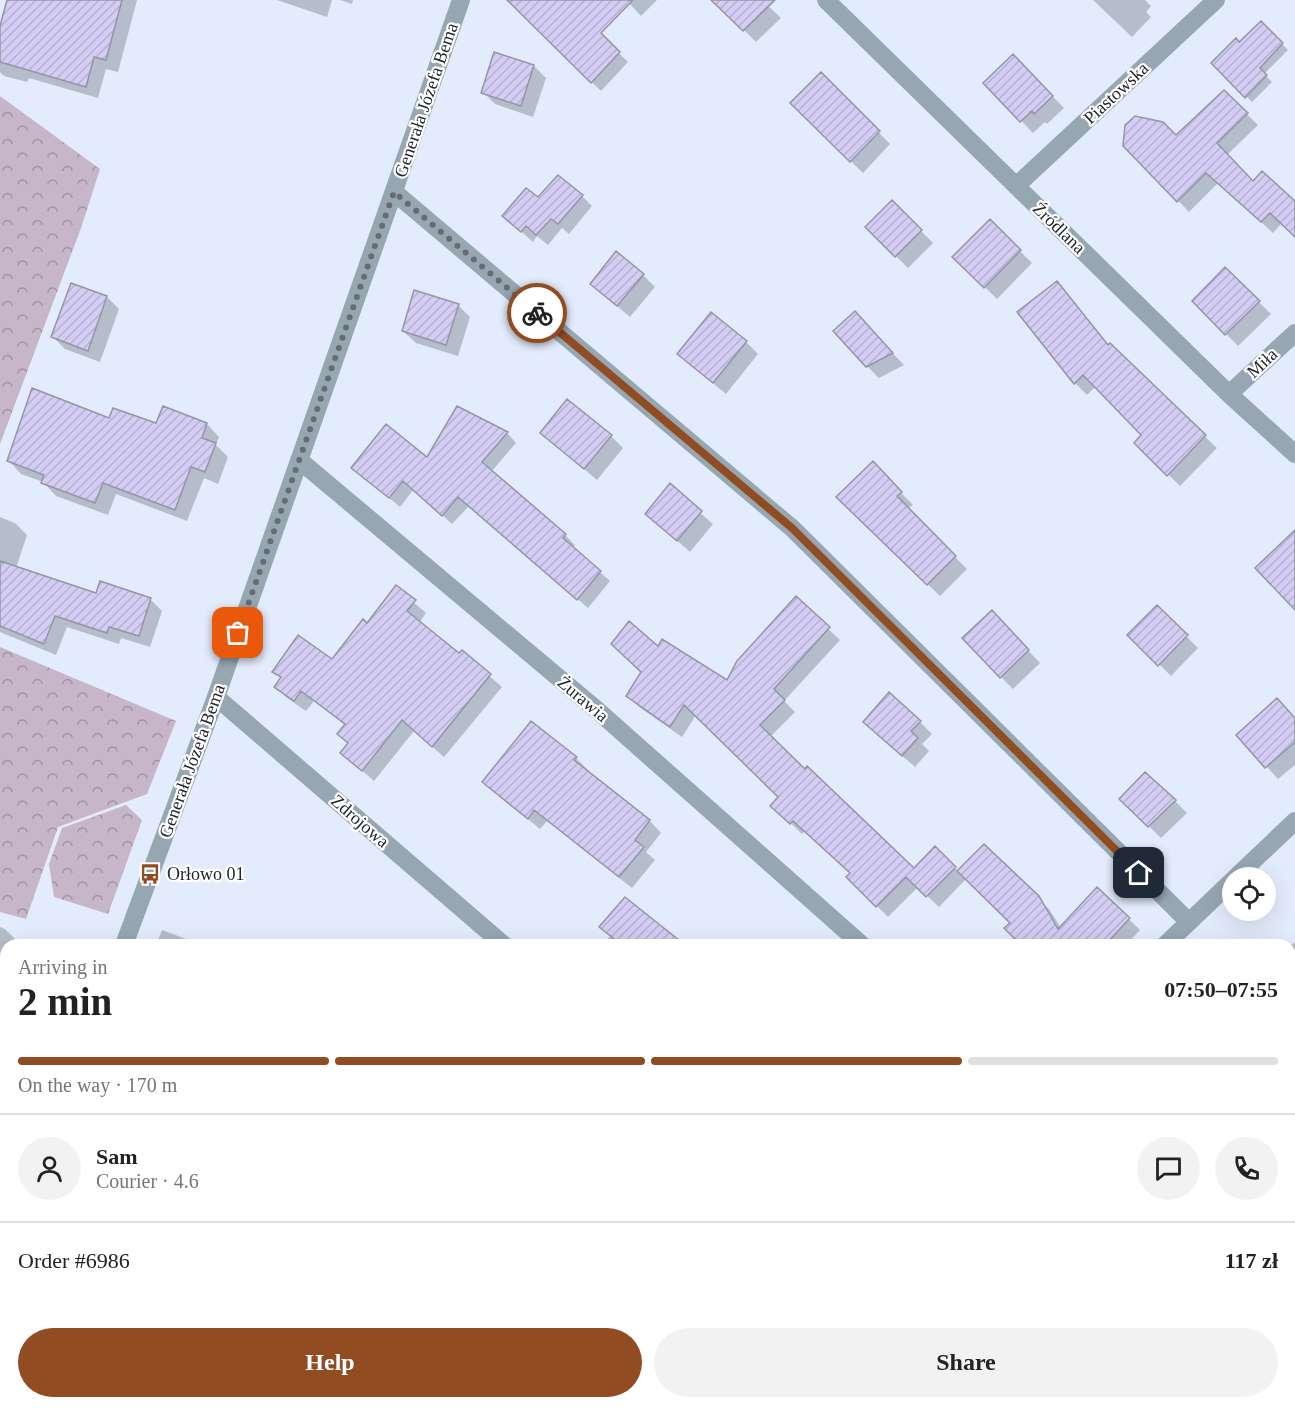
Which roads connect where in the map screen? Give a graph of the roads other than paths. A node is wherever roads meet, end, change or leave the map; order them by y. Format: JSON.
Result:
{"nodes":[{"id":1,"x":461,"y":0,"type":"edge"},
{"id":2,"x":826,"y":0,"type":"edge"},
{"id":3,"x":1216,"y":0,"type":"edge"},
{"id":4,"x":1016,"y":186,"type":"junction"},
{"id":5,"x":394,"y":192,"type":"junction"},
{"id":6,"x":1295,"y":333,"type":"edge"},
{"id":7,"x":1229,"y":394,"type":"junction"},
{"id":8,"x":1295,"y":454,"type":"edge"},
{"id":9,"x":298,"y":460,"type":"junction"},
{"id":10,"x":216,"y":698,"type":"junction"},
{"id":11,"x":1295,"y":821,"type":"edge"},
{"id":12,"x":1247,"y":867,"type":"edge"},
{"id":13,"x":1222,"y":890,"type":"edge"},
{"id":14,"x":1189,"y":922,"type":"junction"},
{"id":15,"x":126,"y":939,"type":"edge"},
{"id":16,"x":497,"y":939,"type":"edge"},
{"id":17,"x":855,"y":939,"type":"edge"},
{"id":18,"x":1171,"y":939,"type":"edge"}],
"edges":[{"from":1,"to":5,"type":"street","name":"Generała Józefa Bema"},
{"from":2,"to":4,"type":"street","name":"Źródlana"},
{"from":3,"to":4,"type":"street","name":"Piastowska"},
{"from":4,"to":7,"type":"street","name":"Źródlana"},
{"from":5,"to":9,"type":"street","name":"Generała Józefa Bema"},
{"from":5,"to":14,"type":"street"},
{"from":6,"to":7,"type":"street","name":"Miła"},
{"from":7,"to":8,"type":"street","name":"Źródlana"},
{"from":9,"to":10,"type":"street","name":"Generała Józefa Bema"},
{"from":9,"to":17,"type":"street","name":"Żurawia"},
{"from":10,"to":15,"type":"street","name":"Generała Józefa Bema"},
{"from":10,"to":16,"type":"street","name":"Zdrojowa"},
{"from":11,"to":12,"type":"street"},
{"from":13,"to":14,"type":"street"},
{"from":14,"to":18,"type":"street"}]}
